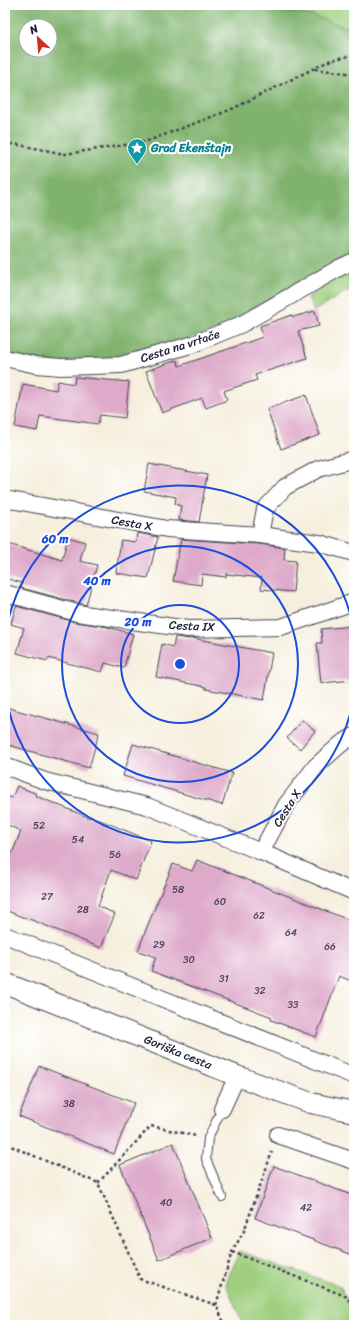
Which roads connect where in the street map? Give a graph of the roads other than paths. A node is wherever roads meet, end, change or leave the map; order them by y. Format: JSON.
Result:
{"nodes":[{"id":1,"x":354,"y":261,"type":"edge"},
{"id":2,"x":5,"y":358,"type":"edge"},
{"id":3,"x":354,"y":459,"type":"edge"},
{"id":4,"x":5,"y":499,"type":"edge"},
{"id":5,"x":260,"y":535,"type":"junction"},
{"id":6,"x":354,"y":553,"type":"edge"},
{"id":7,"x":5,"y":593,"type":"edge"},
{"id":8,"x":354,"y":602,"type":"edge"},
{"id":9,"x":354,"y":736,"type":"edge"},
{"id":10,"x":5,"y":766,"type":"edge"},
{"id":11,"x":261,"y":852,"type":"junction"},
{"id":12,"x":354,"y":892,"type":"edge"},
{"id":13,"x":5,"y":934,"type":"edge"},
{"id":14,"x":5,"y":983,"type":"edge"},
{"id":15,"x":237,"y":1076,"type":"junction"},
{"id":16,"x":354,"y":1076,"type":"edge"},
{"id":17,"x":222,"y":1109,"type":"joint"},
{"id":18,"x":354,"y":1112,"type":"edge"},
{"id":19,"x":278,"y":1135,"type":"road end"},
{"id":20,"x":354,"y":1161,"type":"edge"},
{"id":21,"x":222,"y":1198,"type":"dead end"}],
"edges":[{"from":1,"to":2,"type":"street","name":"Cesta na vrtače"},
{"from":3,"to":5,"type":"street"},
{"from":4,"to":5,"type":"street","name":"Cesta X"},
{"from":5,"to":6,"type":"street","name":"Cesta X"},
{"from":7,"to":8,"type":"street","name":"Cesta IX"},
{"from":9,"to":11,"type":"street","name":"Cesta X"},
{"from":10,"to":11,"type":"street"},
{"from":11,"to":12,"type":"street"},
{"from":13,"to":16,"type":"street"},
{"from":14,"to":15,"type":"street","name":"Goriška cesta"},
{"from":15,"to":17,"type":"street"},
{"from":15,"to":18,"type":"street","name":"Goriška cesta"},
{"from":17,"to":21,"type":"lane"},
{"from":19,"to":20,"type":"street"}]}
